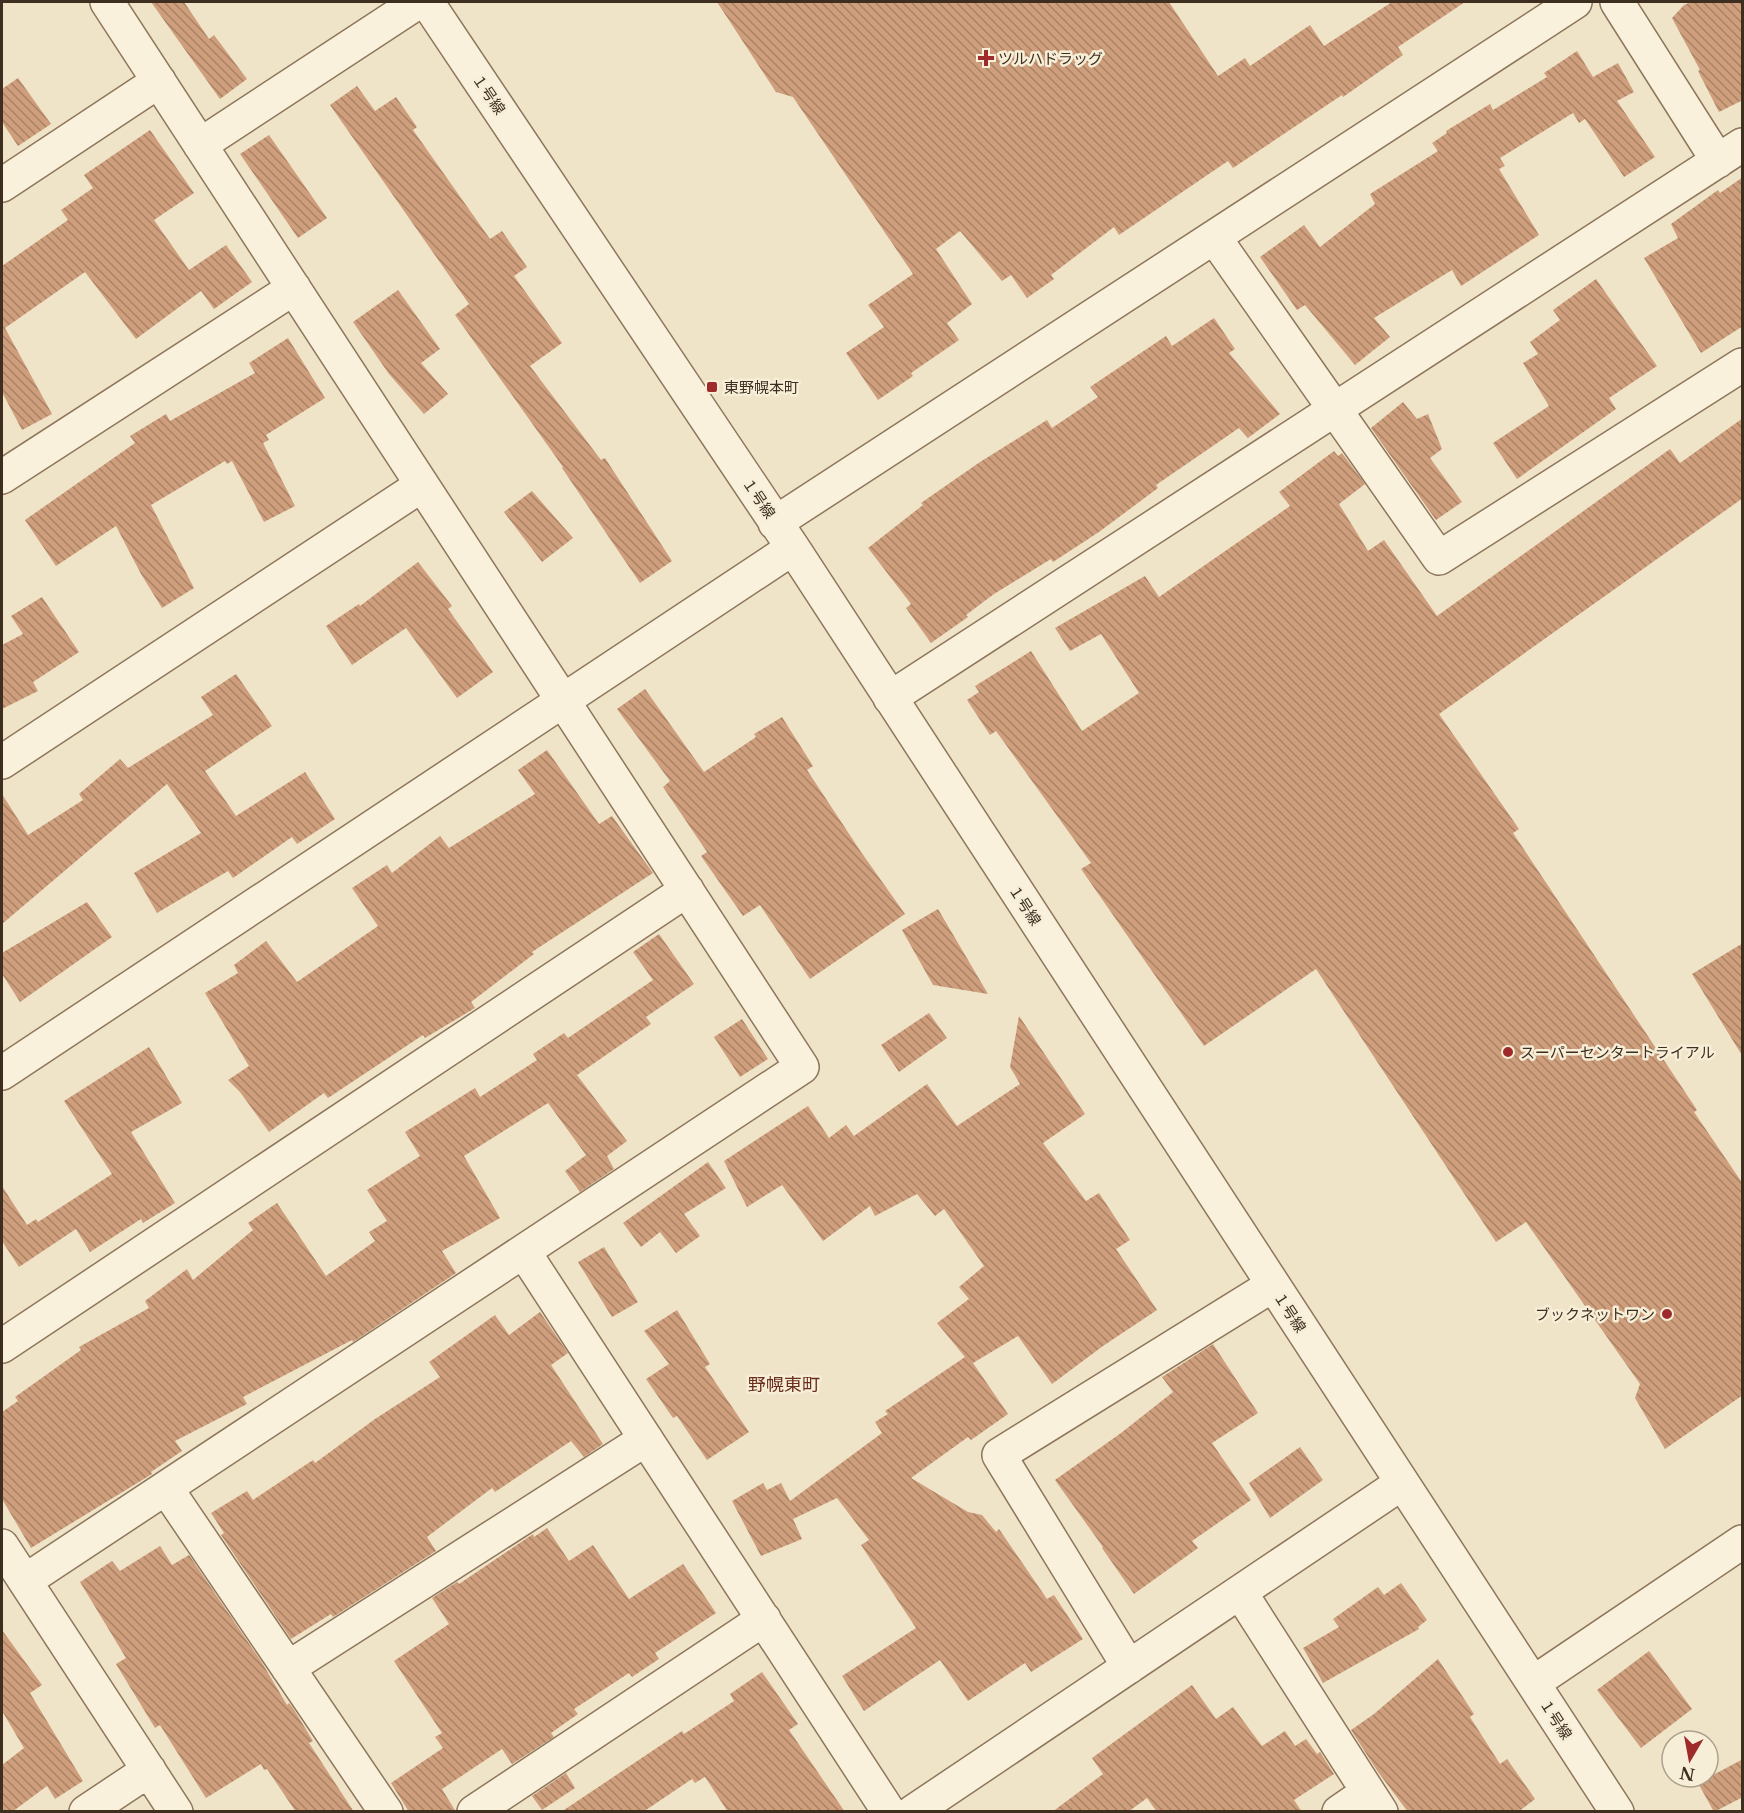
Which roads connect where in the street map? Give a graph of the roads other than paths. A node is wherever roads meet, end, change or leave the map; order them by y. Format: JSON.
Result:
{"nodes":[{"id":1,"x":107,"y":2,"type":"edge"},
{"id":2,"x":418,"y":2,"type":"edge"},
{"id":3,"x":427,"y":2,"type":"edge"},
{"id":4,"x":1575,"y":2,"type":"edge"},
{"id":5,"x":1617,"y":2,"type":"edge"},
{"id":6,"x":159,"y":81,"type":"junction"},
{"id":7,"x":200,"y":145,"type":"junction"},
{"id":8,"x":1730,"y":153,"type":"edge"},
{"id":9,"x":2,"y":185,"type":"edge"},
{"id":10,"x":1214,"y":237,"type":"junction"},
{"id":11,"x":294,"y":288,"type":"junction"},
{"id":12,"x":1743,"y":365,"type":"edge"},
{"id":13,"x":1334,"y":408,"type":"junction"},
{"id":14,"x":2,"y":477,"type":"edge"},
{"id":15,"x":422,"y":485,"type":"junction"},
{"id":16,"x":784,"y":536,"type":"junction"},
{"id":17,"x":890,"y":698,"type":"junction"},
{"id":18,"x":563,"y":701,"type":"junction"},
{"id":19,"x":2,"y":762,"type":"edge"},
{"id":20,"x":687,"y":891,"type":"junction"},
{"id":21,"x":2,"y":1072,"type":"edge"},
{"id":22,"x":524,"y":1251,"type":"junction"},
{"id":23,"x":1273,"y":1285,"type":"junction"},
{"id":24,"x":2,"y":1346,"type":"edge"},
{"id":25,"x":646,"y":1439,"type":"junction"},
{"id":26,"x":1402,"y":1484,"type":"junction"},
{"id":27,"x":166,"y":1488,"type":"junction"},
{"id":28,"x":1743,"y":1542,"type":"edge"},
{"id":29,"x":2,"y":1546,"type":"edge"},
{"id":30,"x":25,"y":1581,"type":"junction"},
{"id":31,"x":1240,"y":1592,"type":"junction"},
{"id":32,"x":764,"y":1619,"type":"junction"},
{"id":33,"x":1128,"y":1667,"type":"junction"},
{"id":34,"x":288,"y":1668,"type":"junction"},
{"id":35,"x":1533,"y":1683,"type":"junction"},
{"id":36,"x":149,"y":1770,"type":"junction"},
{"id":37,"x":1375,"y":1802,"type":"edge"},
{"id":38,"x":87,"y":1812,"type":"edge"},
{"id":39,"x":176,"y":1812,"type":"edge"},
{"id":40,"x":386,"y":1812,"type":"edge"},
{"id":41,"x":474,"y":1812,"type":"edge"},
{"id":42,"x":889,"y":1812,"type":"edge"},
{"id":43,"x":913,"y":1812,"type":"edge"},
{"id":44,"x":1339,"y":1812,"type":"edge"},
{"id":45,"x":1617,"y":1812,"type":"edge"}],
"edges":[{"from":1,"to":6,"type":"street"},
{"from":2,"to":7,"type":"street"},
{"from":3,"to":16,"type":"street","name":"１号線"},
{"from":4,"to":10,"type":"street"},
{"from":5,"to":8,"type":"street"},
{"from":6,"to":7,"type":"street"},
{"from":6,"to":9,"type":"street"},
{"from":7,"to":11,"type":"street"},
{"from":8,"to":13,"type":"street"},
{"from":10,"to":13,"type":"street"},
{"from":10,"to":16,"type":"street"},
{"from":11,"to":14,"type":"street"},
{"from":11,"to":15,"type":"street"},
{"from":12,"to":13,"type":"street"},
{"from":13,"to":17,"type":"street"},
{"from":15,"to":18,"type":"street"},
{"from":15,"to":19,"type":"street"},
{"from":16,"to":17,"type":"street","name":"１号線"},
{"from":16,"to":18,"type":"street"},
{"from":17,"to":23,"type":"street","name":"１号線"},
{"from":18,"to":20,"type":"street"},
{"from":18,"to":21,"type":"street"},
{"from":20,"to":22,"type":"street"},
{"from":20,"to":24,"type":"street"},
{"from":22,"to":25,"type":"street"},
{"from":22,"to":27,"type":"street"},
{"from":23,"to":26,"type":"street","name":"１号線"},
{"from":23,"to":33,"type":"street"},
{"from":25,"to":32,"type":"street"},
{"from":25,"to":34,"type":"street"},
{"from":26,"to":31,"type":"street"},
{"from":26,"to":35,"type":"street","name":"１号線"},
{"from":27,"to":30,"type":"street"},
{"from":27,"to":34,"type":"street"},
{"from":28,"to":35,"type":"street"},
{"from":29,"to":30,"type":"street"},
{"from":30,"to":36,"type":"street"},
{"from":31,"to":33,"type":"street"},
{"from":31,"to":37,"type":"street"},
{"from":32,"to":41,"type":"street"},
{"from":32,"to":42,"type":"street"},
{"from":33,"to":43,"type":"street"},
{"from":34,"to":40,"type":"street"},
{"from":35,"to":45,"type":"street","name":"１号線"},
{"from":36,"to":38,"type":"street"},
{"from":36,"to":39,"type":"street"},
{"from":37,"to":44,"type":"street"}]}
